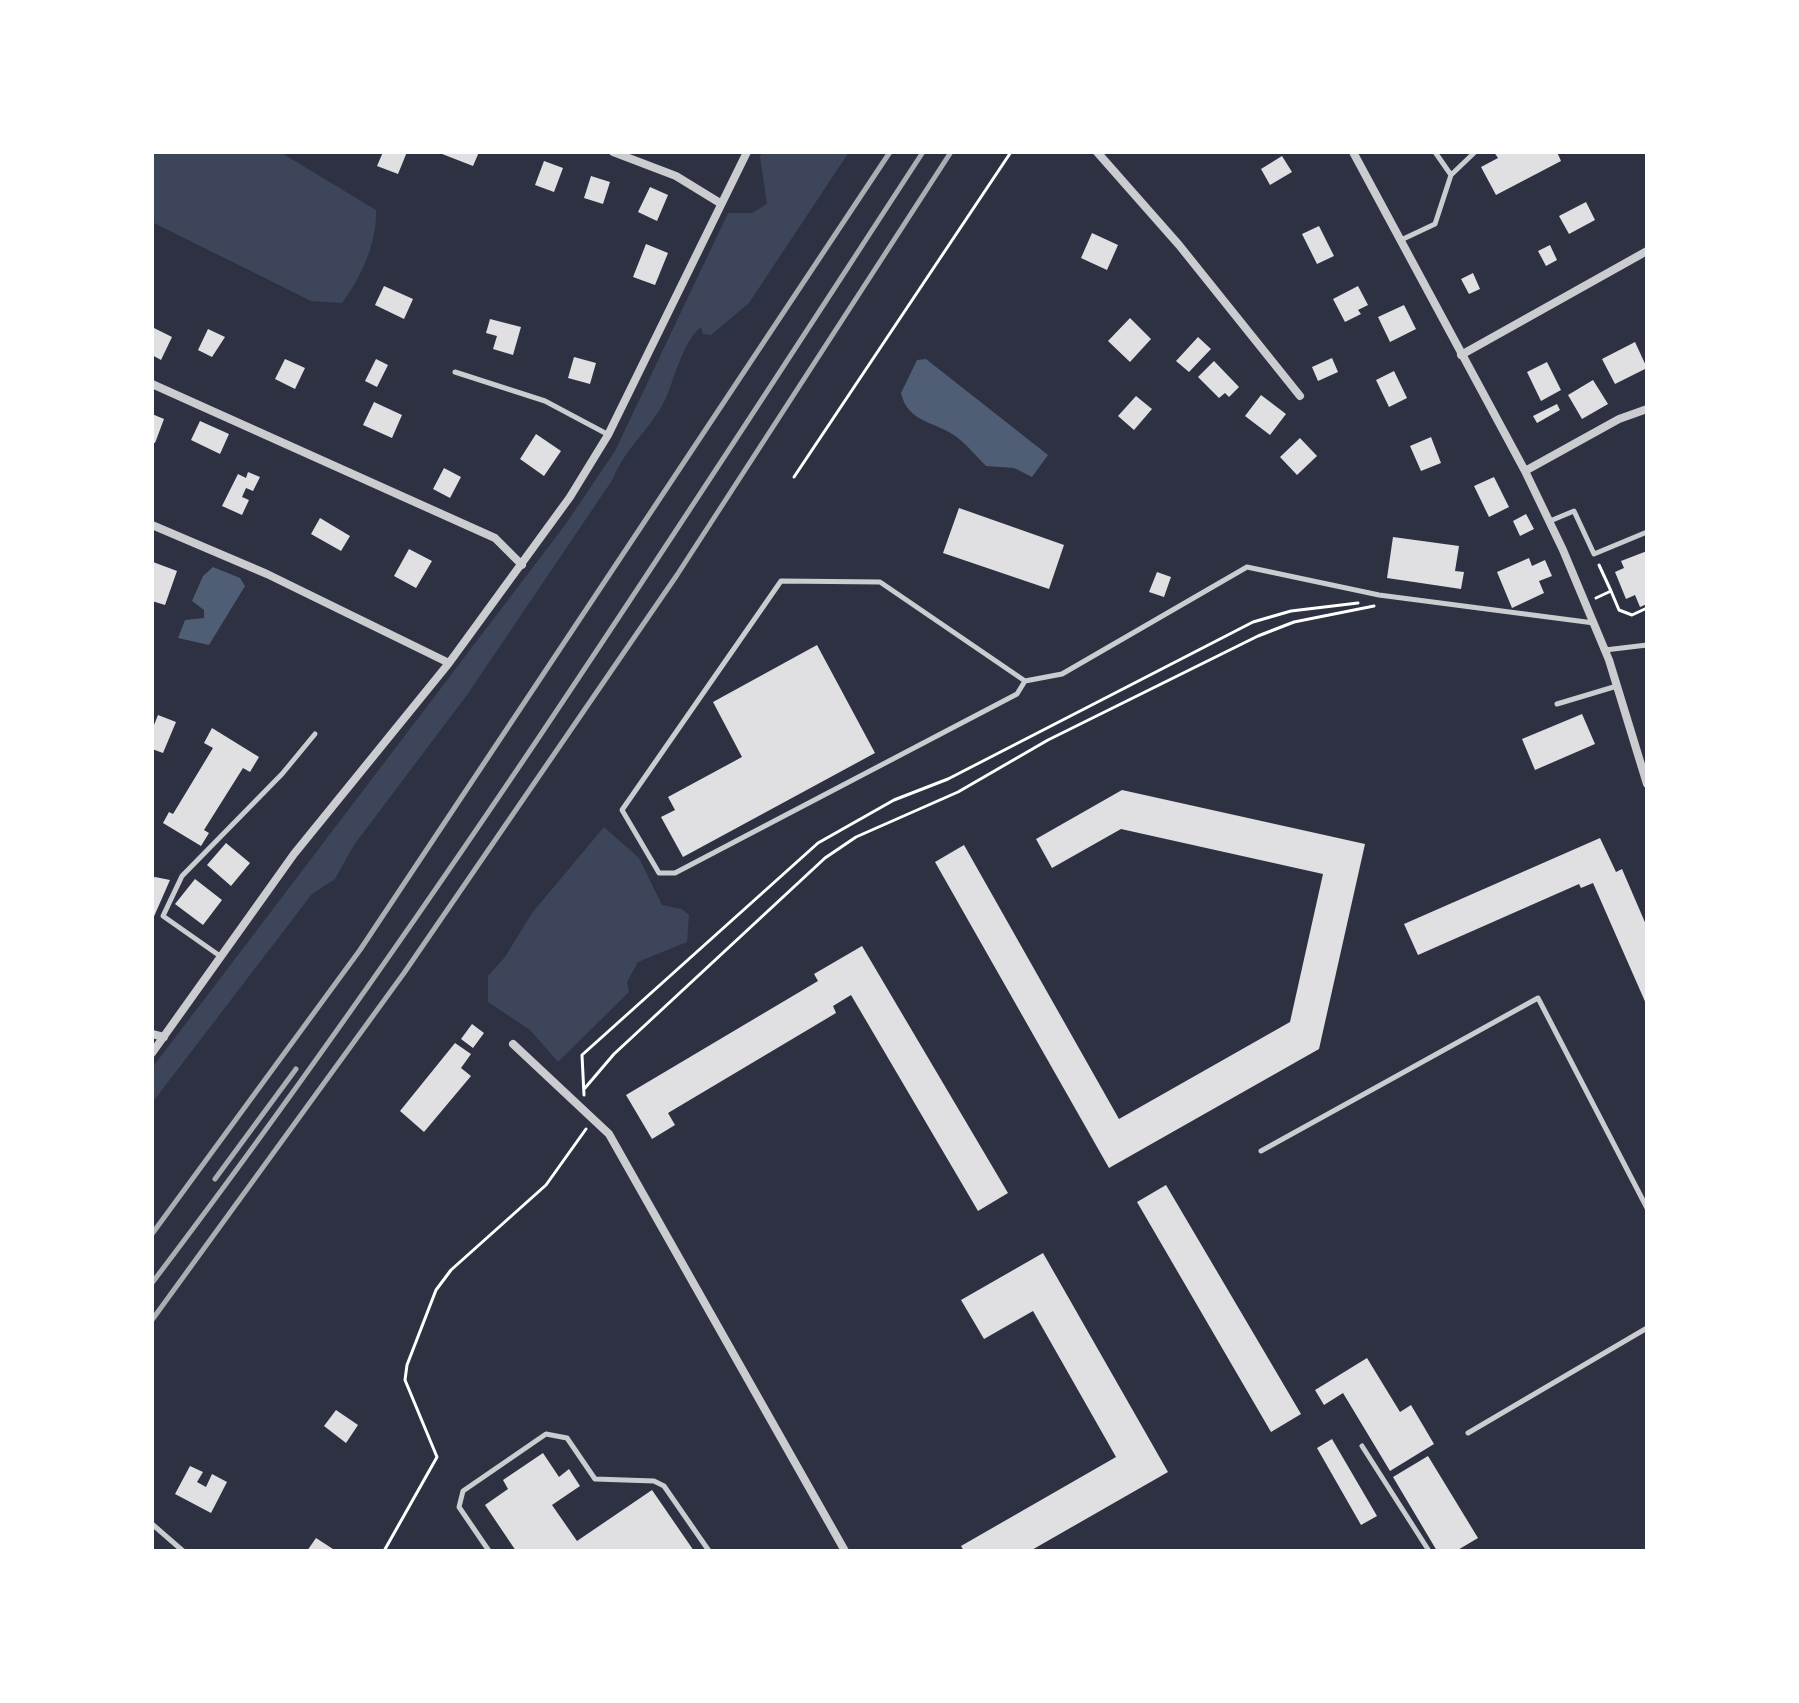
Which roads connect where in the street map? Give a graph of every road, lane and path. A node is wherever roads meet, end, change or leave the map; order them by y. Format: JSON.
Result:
{"nodes":[{"id":1,"x":613,"y":152,"type":"edge"},
{"id":2,"x":747,"y":152,"type":"edge"},
{"id":3,"x":1011,"y":152,"type":"edge"},
{"id":4,"x":1097,"y":152,"type":"edge"},
{"id":5,"x":1353,"y":152,"type":"edge"},
{"id":6,"x":1435,"y":152,"type":"edge"},
{"id":7,"x":1475,"y":152,"type":"edge"},
{"id":8,"x":1451,"y":175,"type":"junction"},
{"id":9,"x":720,"y":203,"type":"junction"},
{"id":10,"x":1401,"y":241,"type":"junction"},
{"id":11,"x":1647,"y":251,"type":"edge"},
{"id":12,"x":1461,"y":355,"type":"junction"},
{"id":13,"x":455,"y":372,"type":"dead end"},
{"id":14,"x":152,"y":384,"type":"edge"},
{"id":15,"x":1300,"y":396,"type":"dead end"},
{"id":16,"x":1647,"y":409,"type":"edge"},
{"id":17,"x":608,"y":435,"type":"junction"},
{"id":18,"x":1525,"y":471,"type":"junction"},
{"id":19,"x":794,"y":477,"type":"dead end"},
{"id":20,"x":1549,"y":522,"type":"junction"},
{"id":21,"x":152,"y":525,"type":"edge"},
{"id":22,"x":1647,"y":532,"type":"edge"},
{"id":23,"x":1594,"y":554,"type":"junction"},
{"id":24,"x":522,"y":565,"type":"junction"},
{"id":25,"x":1611,"y":591,"type":"junction"},
{"id":26,"x":1586,"y":603,"type":"junction"},
{"id":27,"x":1647,"y":608,"type":"edge"},
{"id":28,"x":1594,"y":623,"type":"junction"},
{"id":29,"x":1647,"y":645,"type":"edge"},
{"id":30,"x":1605,"y":650,"type":"junction"},
{"id":31,"x":449,"y":663,"type":"junction"},
{"id":32,"x":1025,"y":681,"type":"junction"},
{"id":33,"x":1617,"y":686,"type":"junction"},
{"id":34,"x":1557,"y":704,"type":"dead end"},
{"id":35,"x":315,"y":734,"type":"dead end"},
{"id":36,"x":1647,"y":784,"type":"edge"},
{"id":37,"x":221,"y":957,"type":"junction"},
{"id":38,"x":152,"y":1034,"type":"edge"},
{"id":39,"x":164,"y":1037,"type":"junction"},
{"id":40,"x":513,"y":1044,"type":"dead end"},
{"id":41,"x":152,"y":1053,"type":"edge"},
{"id":42,"x":584,"y":1089,"type":"junction"},
{"id":43,"x":585,"y":1111,"type":"junction"},
{"id":44,"x":594,"y":1119,"type":"junction"},
{"id":45,"x":1261,"y":1151,"type":"dead end"},
{"id":46,"x":1647,"y":1208,"type":"edge"},
{"id":47,"x":1647,"y":1328,"type":"edge"},
{"id":48,"x":1468,"y":1433,"type":"dead end"},
{"id":49,"x":1362,"y":1446,"type":"dead end"},
{"id":50,"x":152,"y":1524,"type":"edge"},
{"id":51,"x":183,"y":1551,"type":"edge"},
{"id":52,"x":384,"y":1551,"type":"edge"},
{"id":53,"x":489,"y":1551,"type":"edge"},
{"id":54,"x":709,"y":1551,"type":"edge"},
{"id":55,"x":845,"y":1551,"type":"edge"},
{"id":56,"x":1429,"y":1551,"type":"edge"}],
"edges":[{"from":1,"to":9,"type":"street"},
{"from":2,"to":9,"type":"street"},
{"from":3,"to":19,"type":"path"},
{"from":4,"to":15,"type":"street"},
{"from":5,"to":10,"type":"street"},
{"from":6,"to":8,"type":"lane"},
{"from":7,"to":8,"type":"lane"},
{"from":8,"to":10,"type":"lane"},
{"from":9,"to":17,"type":"street"},
{"from":10,"to":12,"type":"street"},
{"from":11,"to":12,"type":"street"},
{"from":12,"to":18,"type":"street"},
{"from":13,"to":17,"type":"lane"},
{"from":14,"to":24,"type":"street"},
{"from":16,"to":18,"type":"street"},
{"from":17,"to":24,"type":"street"},
{"from":18,"to":20,"type":"street"},
{"from":20,"to":23,"type":"lane"},
{"from":20,"to":26,"type":"street"},
{"from":21,"to":31,"type":"street"},
{"from":22,"to":23,"type":"lane"},
{"from":23,"to":25,"type":"path"},
{"from":24,"to":31,"type":"street"},
{"from":25,"to":26,"type":"path"},
{"from":25,"to":27,"type":"path"},
{"from":26,"to":28,"type":"street"},
{"from":28,"to":30,"type":"street"},
{"from":28,"to":32,"type":"lane"},
{"from":29,"to":30,"type":"lane"},
{"from":30,"to":33,"type":"street"},
{"from":31,"to":37,"type":"street"},
{"from":32,"to":32,"type":"lane"},
{"from":33,"to":34,"type":"lane"},
{"from":33,"to":36,"type":"street"},
{"from":35,"to":37,"type":"lane"},
{"from":37,"to":39,"type":"street"},
{"from":38,"to":39,"type":"street"},
{"from":39,"to":41,"type":"street"},
{"from":40,"to":43,"type":"street"},
{"from":42,"to":42,"type":"path"},
{"from":42,"to":43,"type":"path"},
{"from":43,"to":44,"type":"street"},
{"from":44,"to":52,"type":"path"},
{"from":44,"to":55,"type":"street"},
{"from":45,"to":46,"type":"lane"},
{"from":47,"to":48,"type":"lane"},
{"from":49,"to":56,"type":"lane"},
{"from":50,"to":51,"type":"lane"},
{"from":53,"to":54,"type":"lane"}]}
